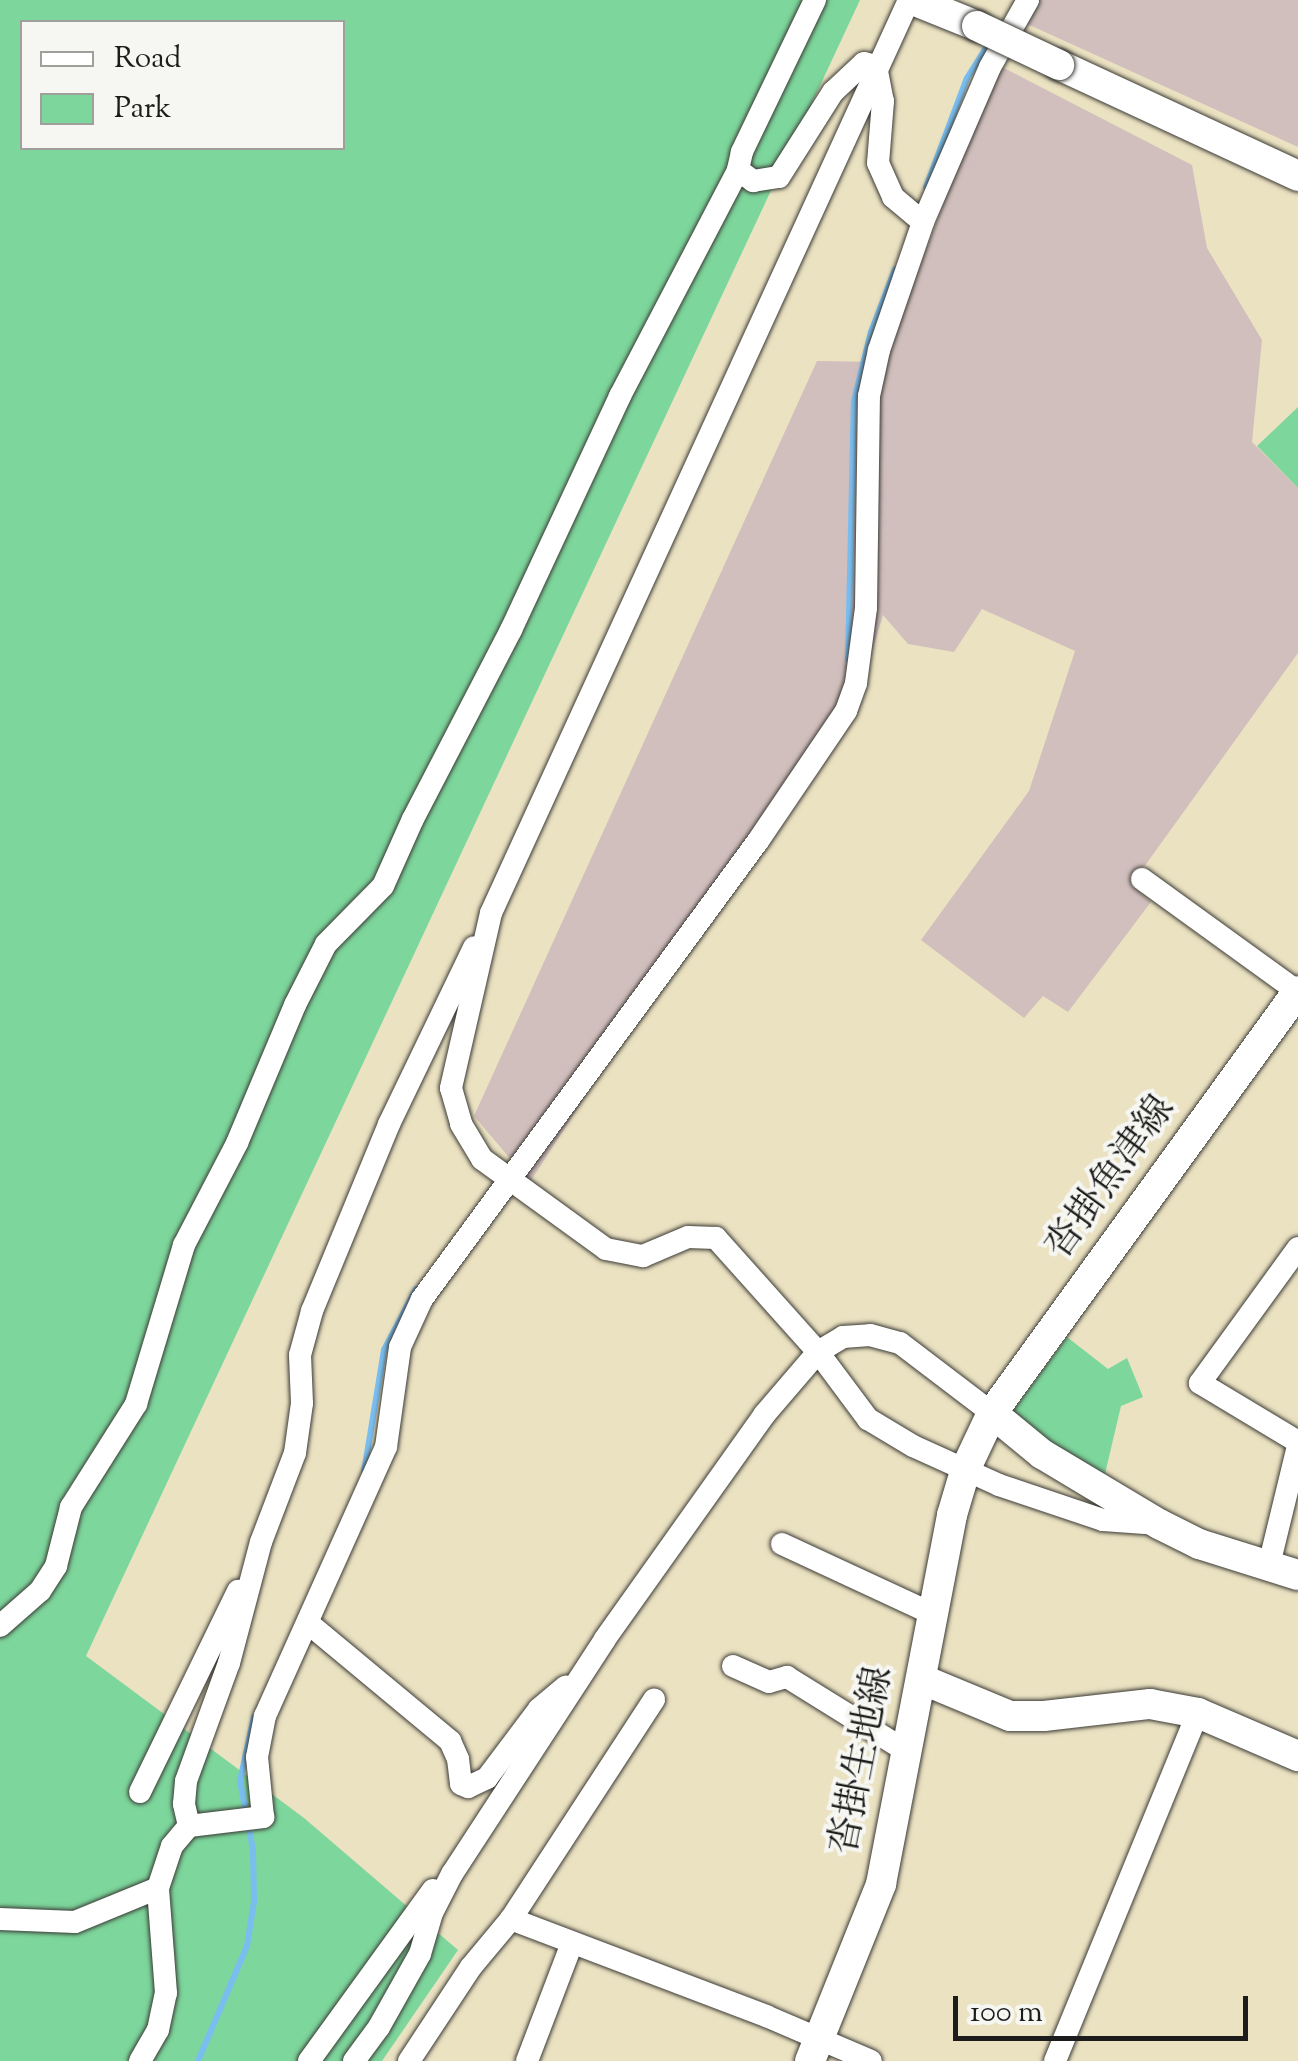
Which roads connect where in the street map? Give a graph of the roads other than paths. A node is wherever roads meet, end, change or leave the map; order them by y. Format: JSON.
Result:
{"nodes":[{"id":1,"x":816,"y":0,"type":"edge"},
{"id":2,"x":911,"y":0,"type":"edge"},
{"id":3,"x":1028,"y":0,"type":"edge"},
{"id":4,"x":876,"y":66,"type":"junction"},
{"id":5,"x":738,"y":170,"type":"junction"},
{"id":6,"x":1298,"y":176,"type":"edge"},
{"id":7,"x":922,"y":222,"type":"junction"},
{"id":8,"x":1142,"y":879,"type":"dead end"},
{"id":9,"x":491,"y":913,"type":"junction"},
{"id":10,"x":1294,"y":1004,"type":"edge"},
{"id":11,"x":511,"y":1181,"type":"junction"},
{"id":12,"x":1298,"y":1248,"type":"edge"},
{"id":13,"x":818,"y":1352,"type":"junction"},
{"id":14,"x":992,"y":1413,"type":"junction"},
{"id":15,"x":1298,"y":1444,"type":"edge"},
{"id":16,"x":966,"y":1468,"type":"junction"},
{"id":17,"x":1160,"y":1524,"type":"junction"},
{"id":18,"x":261,"y":1542,"type":"junction"},
{"id":19,"x":782,"y":1544,"type":"dead end"},
{"id":20,"x":1284,"y":1570,"type":"edge"},
{"id":21,"x":933,"y":1614,"type":"junction"},
{"id":22,"x":308,"y":1623,"type":"junction"},
{"id":23,"x":0,"y":1626,"type":"edge"},
{"id":24,"x":733,"y":1666,"type":"dead end"},
{"id":25,"x":584,"y":1671,"type":"junction"},
{"id":26,"x":920,"y":1679,"type":"junction"},
{"id":27,"x":654,"y":1700,"type":"dead end"},
{"id":28,"x":1198,"y":1713,"type":"junction"},
{"id":29,"x":908,"y":1752,"type":"junction"},
{"id":30,"x":1298,"y":1756,"type":"edge"},
{"id":31,"x":140,"y":1792,"type":"dead end"},
{"id":32,"x":190,"y":1826,"type":"junction"},
{"id":33,"x":452,"y":1874,"type":"junction"},
{"id":34,"x":158,"y":1888,"type":"junction"},
{"id":35,"x":0,"y":1918,"type":"edge"},
{"id":36,"x":511,"y":1919,"type":"junction"},
{"id":37,"x":572,"y":1944,"type":"junction"},
{"id":38,"x":815,"y":2050,"type":"edge"},
{"id":39,"x":140,"y":2061,"type":"edge"},
{"id":40,"x":309,"y":2061,"type":"edge"},
{"id":41,"x":354,"y":2061,"type":"edge"},
{"id":42,"x":409,"y":2061,"type":"edge"},
{"id":43,"x":526,"y":2061,"type":"edge"},
{"id":44,"x":871,"y":2061,"type":"edge"},
{"id":45,"x":1055,"y":2061,"type":"edge"}],
"edges":[{"from":1,"to":5,"type":"street"},
{"from":2,"to":4,"type":"street"},
{"from":2,"to":6,"type":"main road","bridge":true},
{"from":3,"to":7,"type":"street"},
{"from":4,"to":5,"type":"street"},
{"from":4,"to":7,"type":"street"},
{"from":4,"to":9,"type":"street"},
{"from":5,"to":23,"type":"street"},
{"from":7,"to":11,"type":"street"},
{"from":8,"to":10,"type":"street"},
{"from":9,"to":11,"type":"street"},
{"from":9,"to":18,"type":"street"},
{"from":10,"to":14,"type":"main road","name":"沓掛魚津線"},
{"from":11,"to":13,"type":"street"},
{"from":11,"to":22,"type":"street"},
{"from":12,"to":15,"type":"street"},
{"from":13,"to":14,"type":"street"},
{"from":13,"to":16,"type":"street"},
{"from":13,"to":25,"type":"street"},
{"from":14,"to":16,"type":"main road","name":"沓掛魚津線"},
{"from":14,"to":17,"type":"main road"},
{"from":15,"to":20,"type":"street"},
{"from":16,"to":17,"type":"street"},
{"from":16,"to":21,"type":"main road","name":"沓掛生地線"},
{"from":17,"to":20,"type":"main road"},
{"from":18,"to":31,"type":"street"},
{"from":18,"to":32,"type":"street"},
{"from":19,"to":21,"type":"street"},
{"from":21,"to":26,"type":"main road","name":"沓掛生地線"},
{"from":22,"to":25,"type":"street"},
{"from":22,"to":32,"type":"street"},
{"from":24,"to":29,"type":"street"},
{"from":25,"to":33,"type":"street"},
{"from":26,"to":28,"type":"main road"},
{"from":26,"to":29,"type":"main road","name":"沓掛生地線"},
{"from":27,"to":36,"type":"street"},
{"from":28,"to":30,"type":"main road"},
{"from":28,"to":45,"type":"street"},
{"from":29,"to":38,"type":"main road","name":"沓掛生地線"},
{"from":32,"to":34,"type":"street"},
{"from":33,"to":40,"type":"street"},
{"from":33,"to":41,"type":"street"},
{"from":34,"to":35,"type":"street"},
{"from":34,"to":39,"type":"street"},
{"from":36,"to":37,"type":"street"},
{"from":36,"to":42,"type":"street"},
{"from":37,"to":38,"type":"street"},
{"from":37,"to":43,"type":"street"},
{"from":38,"to":44,"type":"street"}]}
